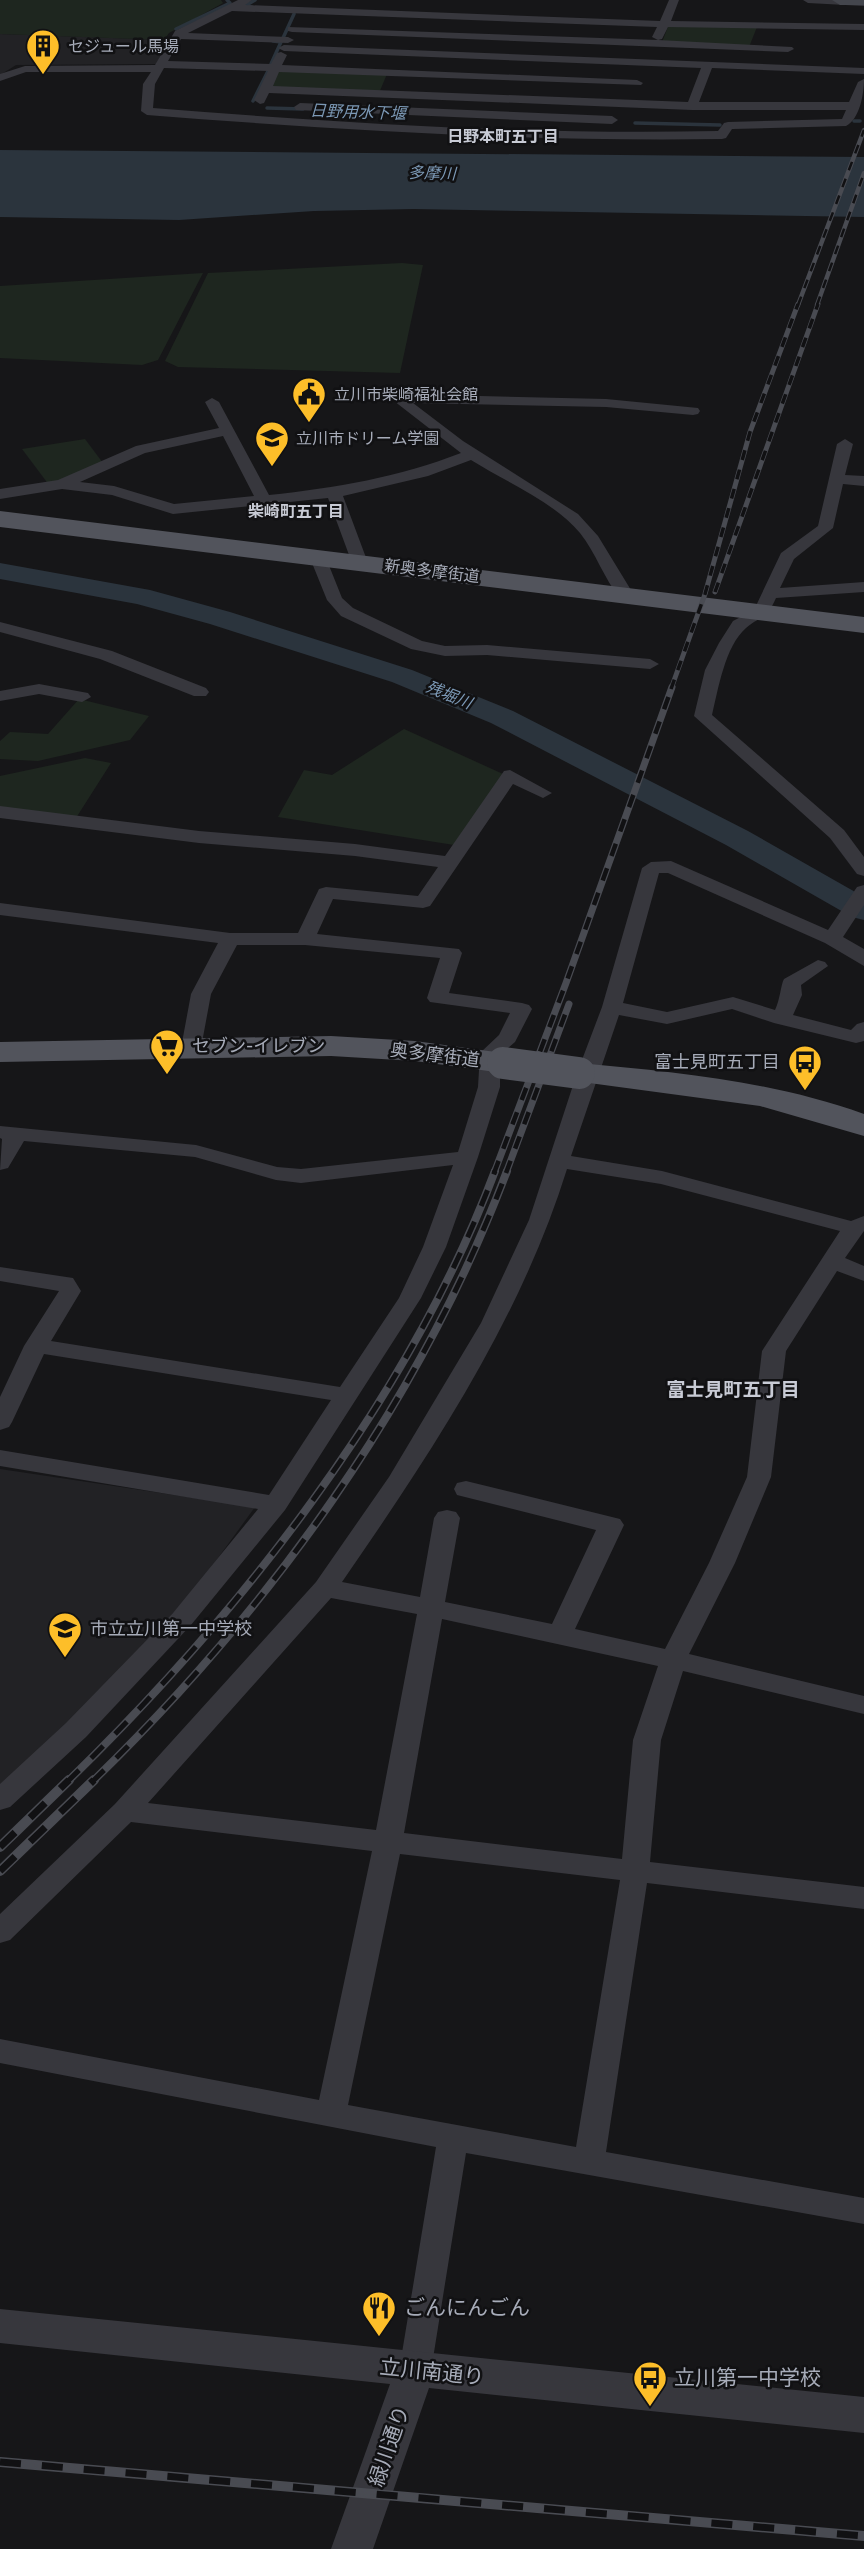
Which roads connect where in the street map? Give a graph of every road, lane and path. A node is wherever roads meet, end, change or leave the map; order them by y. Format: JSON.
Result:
{"nodes":[{"id":1,"x":247,"y":0,"type":"edge"},
{"id":2,"x":674,"y":0,"type":"edge"},
{"id":3,"x":808,"y":0,"type":"edge"},
{"id":4,"x":840,"y":0,"type":"edge"},
{"id":5,"x":821,"y":2,"type":"junction"},
{"id":6,"x":864,"y":2,"type":"edge"},
{"id":7,"x":232,"y":8,"type":"junction"},
{"id":8,"x":301,"y":10,"type":"junction"},
{"id":9,"x":491,"y":13,"type":"junction"},
{"id":10,"x":663,"y":24,"type":"junction"},
{"id":11,"x":799,"y":26,"type":"junction"},
{"id":12,"x":839,"y":27,"type":"junction"},
{"id":13,"x":864,"y":27,"type":"edge"},
{"id":14,"x":178,"y":36,"type":"junction"},
{"id":15,"x":482,"y":37,"type":"junction"},
{"id":16,"x":288,"y":39,"type":"junction"},
{"id":17,"x":655,"y":44,"type":"junction"},
{"id":18,"x":788,"y":49,"type":"junction"},
{"id":19,"x":476,"y":56,"type":"junction"},
{"id":20,"x":647,"y":62,"type":"junction"},
{"id":21,"x":708,"y":65,"type":"junction"},
{"id":22,"x":161,"y":66,"type":"junction"},
{"id":23,"x":275,"y":68,"type":"junction"},
{"id":24,"x":779,"y":68,"type":"junction"},
{"id":25,"x":864,"y":71,"type":"edge"},
{"id":26,"x":468,"y":76,"type":"junction"},
{"id":27,"x":0,"y":78,"type":"edge"},
{"id":28,"x":637,"y":83,"type":"junction"},
{"id":29,"x":835,"y":83,"type":"dead end"},
{"id":30,"x":849,"y":84,"type":"dead end"},
{"id":31,"x":863,"y":84,"type":"edge"},
{"id":32,"x":265,"y":89,"type":"junction"},
{"id":33,"x":461,"y":97,"type":"junction"},
{"id":34,"x":628,"y":104,"type":"junction"},
{"id":35,"x":271,"y":106,"type":"junction"},
{"id":36,"x":692,"y":106,"type":"junction"},
{"id":37,"x":852,"y":106,"type":"junction"},
{"id":38,"x":737,"y":107,"type":"junction"},
{"id":39,"x":454,"y":114,"type":"junction"},
{"id":40,"x":252,"y":119,"type":"junction"},
{"id":41,"x":621,"y":121,"type":"junction"},
{"id":42,"x":676,"y":122,"type":"dead end"},
{"id":43,"x":729,"y":125,"type":"junction"},
{"id":44,"x":449,"y":131,"type":"junction"},
{"id":45,"x":614,"y":136,"type":"junction"},
{"id":46,"x":212,"y":402,"type":"dead end"},
{"id":47,"x":694,"y":411,"type":"dead end"},
{"id":48,"x":227,"y":431,"type":"junction"},
{"id":49,"x":845,"y":444,"type":"dead end"},
{"id":50,"x":473,"y":454,"type":"junction"},
{"id":51,"x":837,"y":479,"type":"junction"},
{"id":52,"x":864,"y":481,"type":"edge"},
{"id":53,"x":62,"y":484,"type":"junction"},
{"id":54,"x":0,"y":494,"type":"edge"},
{"id":55,"x":334,"y":494,"type":"junction"},
{"id":56,"x":264,"y":500,"type":"junction"},
{"id":57,"x":0,"y":519,"type":"edge"},
{"id":58,"x":318,"y":558,"type":"junction"},
{"id":59,"x":360,"y":563,"type":"junction"},
{"id":60,"x":864,"y":587,"type":"edge"},
{"id":61,"x":625,"y":595,"type":"junction"},
{"id":62,"x":765,"y":603,"type":"junction"},
{"id":63,"x":864,"y":625,"type":"edge"},
{"id":64,"x":0,"y":627,"type":"edge"},
{"id":65,"x":650,"y":664,"type":"dead end"},
{"id":66,"x":200,"y":692,"type":"dead end"},
{"id":67,"x":0,"y":696,"type":"edge"},
{"id":68,"x":82,"y":697,"type":"dead end"},
{"id":69,"x":543,"y":793,"type":"dead end"},
{"id":70,"x":0,"y":812,"type":"edge"},
{"id":71,"x":452,"y":863,"type":"junction"},
{"id":72,"x":864,"y":870,"type":"edge"},
{"id":73,"x":864,"y":891,"type":"edge"},
{"id":74,"x":0,"y":909,"type":"edge"},
{"id":75,"x":836,"y":933,"type":"junction"},
{"id":76,"x":230,"y":939,"type":"junction"},
{"id":77,"x":305,"y":940,"type":"junction"},
{"id":78,"x":864,"y":960,"type":"edge"},
{"id":79,"x":818,"y":966,"type":"dead end"},
{"id":80,"x":709,"y":985,"type":"dead end"},
{"id":81,"x":612,"y":1007,"type":"junction"},
{"id":82,"x":717,"y":1007,"type":"junction"},
{"id":83,"x":781,"y":1018,"type":"junction"},
{"id":84,"x":864,"y":1028,"type":"edge"},
{"id":85,"x":191,"y":1048,"type":"junction"},
{"id":86,"x":0,"y":1052,"type":"edge"},
{"id":87,"x":497,"y":1063,"type":"junction"},
{"id":88,"x":583,"y":1073,"type":"junction"},
{"id":89,"x":864,"y":1126,"type":"edge"},
{"id":90,"x":10,"y":1133,"type":"edge"},
{"id":91,"x":467,"y":1157,"type":"junction"},
{"id":92,"x":559,"y":1161,"type":"junction"},
{"id":93,"x":0,"y":1163,"type":"edge"},
{"id":94,"x":858,"y":1226,"type":"edge"},
{"id":95,"x":832,"y":1260,"type":"junction"},
{"id":96,"x":0,"y":1274,"type":"edge"},
{"id":97,"x":864,"y":1274,"type":"edge"},
{"id":98,"x":36,"y":1346,"type":"junction"},
{"id":99,"x":345,"y":1395,"type":"junction"},
{"id":100,"x":0,"y":1422,"type":"edge"},
{"id":101,"x":0,"y":1458,"type":"edge"},
{"id":102,"x":466,"y":1489,"type":"dead end"},
{"id":103,"x":276,"y":1504,"type":"junction"},
{"id":104,"x":447,"y":1518,"type":"dead end"},
{"id":105,"x":325,"y":1588,"type":"junction"},
{"id":106,"x":429,"y":1607,"type":"junction"},
{"id":107,"x":560,"y":1634,"type":"junction"},
{"id":108,"x":674,"y":1658,"type":"junction"},
{"id":109,"x":864,"y":1704,"type":"edge"},
{"id":110,"x":0,"y":1800,"type":"edge"},
{"id":111,"x":125,"y":1811,"type":"junction"},
{"id":112,"x":388,"y":1843,"type":"junction"},
{"id":113,"x":635,"y":1872,"type":"junction"},
{"id":114,"x":864,"y":1898,"type":"edge"},
{"id":115,"x":0,"y":1933,"type":"edge"},
{"id":116,"x":0,"y":2051,"type":"edge"},
{"id":117,"x":331,"y":2114,"type":"junction"},
{"id":118,"x":453,"y":2138,"type":"junction"},
{"id":119,"x":589,"y":2160,"type":"junction"},
{"id":120,"x":864,"y":2211,"type":"edge"},
{"id":121,"x":0,"y":2326,"type":"edge"},
{"id":122,"x":415,"y":2371,"type":"junction"},
{"id":123,"x":864,"y":2415,"type":"edge"},
{"id":124,"x":351,"y":2540,"type":"edge"}],
"edges":[{"from":1,"to":7,"type":"street"},
{"from":2,"to":10,"type":"street"},
{"from":3,"to":5,"type":"street"},
{"from":4,"to":6,"type":"main road"},
{"from":5,"to":6,"type":"street"},
{"from":5,"to":12,"type":"street"},
{"from":7,"to":8,"type":"street"},
{"from":7,"to":14,"type":"street"},
{"from":8,"to":9,"type":"street"},
{"from":8,"to":16,"type":"street"},
{"from":9,"to":10,"type":"street"},
{"from":9,"to":15,"type":"street"},
{"from":10,"to":11,"type":"street"},
{"from":10,"to":17,"type":"street"},
{"from":11,"to":12,"type":"street"},
{"from":11,"to":18,"type":"street"},
{"from":12,"to":13,"type":"street"},
{"from":14,"to":16,"type":"street"},
{"from":14,"to":22,"type":"street"},
{"from":15,"to":16,"type":"street"},
{"from":15,"to":17,"type":"street"},
{"from":15,"to":19,"type":"street"},
{"from":16,"to":19,"type":"street"},
{"from":16,"to":23,"type":"street"},
{"from":17,"to":18,"type":"street"},
{"from":17,"to":20,"type":"street"},
{"from":18,"to":24,"type":"street"},
{"from":19,"to":20,"type":"street"},
{"from":19,"to":26,"type":"street"},
{"from":20,"to":21,"type":"street"},
{"from":20,"to":28,"type":"street"},
{"from":21,"to":24,"type":"street"},
{"from":21,"to":36,"type":"street"},
{"from":22,"to":23,"type":"street"},
{"from":22,"to":27,"type":"street"},
{"from":22,"to":40,"type":"street"},
{"from":23,"to":26,"type":"street"},
{"from":23,"to":32,"type":"street"},
{"from":24,"to":25,"type":"street"},
{"from":24,"to":29,"type":"street"},
{"from":26,"to":28,"type":"street"},
{"from":26,"to":33,"type":"street"},
{"from":28,"to":34,"type":"street"},
{"from":30,"to":31,"type":"street"},
{"from":31,"to":37,"type":"street"},
{"from":32,"to":33,"type":"street"},
{"from":32,"to":35,"type":"street"},
{"from":33,"to":34,"type":"street"},
{"from":33,"to":39,"type":"street"},
{"from":34,"to":36,"type":"street"},
{"from":34,"to":41,"type":"street"},
{"from":35,"to":39,"type":"street"},
{"from":35,"to":40,"type":"street"},
{"from":36,"to":38,"type":"street"},
{"from":37,"to":38,"type":"street"},
{"from":37,"to":43,"type":"street"},
{"from":38,"to":43,"type":"street"},
{"from":39,"to":41,"type":"street"},
{"from":39,"to":44,"type":"street"},
{"from":40,"to":44,"type":"street"},
{"from":41,"to":45,"type":"street"},
{"from":42,"to":43,"type":"street"},
{"from":43,"to":45,"type":"street"},
{"from":44,"to":45,"type":"street"},
{"from":46,"to":48,"type":"street"},
{"from":47,"to":50,"type":"street"},
{"from":48,"to":53,"type":"street"},
{"from":48,"to":56,"type":"street"},
{"from":49,"to":51,"type":"street"},
{"from":50,"to":55,"type":"street"},
{"from":50,"to":61,"type":"street"},
{"from":51,"to":52,"type":"street"},
{"from":51,"to":62,"type":"street"},
{"from":53,"to":54,"type":"street"},
{"from":53,"to":56,"type":"street"},
{"from":55,"to":56,"type":"street"},
{"from":55,"to":59,"type":"street"},
{"from":57,"to":58,"type":"main road","name":"新奥多摩街道"},
{"from":58,"to":59,"type":"main road","name":"新奥多摩街道"},
{"from":58,"to":65,"type":"street"},
{"from":59,"to":61,"type":"main road","name":"新奥多摩街道"},
{"from":60,"to":62,"type":"street"},
{"from":61,"to":62,"type":"main road","name":"新奥多摩街道"},
{"from":62,"to":63,"type":"main road","name":"新奥多摩街道"},
{"from":62,"to":72,"type":"street"},
{"from":64,"to":66,"type":"street"},
{"from":67,"to":68,"type":"street"},
{"from":69,"to":71,"type":"street"},
{"from":70,"to":71,"type":"street"},
{"from":71,"to":77,"type":"street"},
{"from":73,"to":75,"type":"street"},
{"from":74,"to":76,"type":"street"},
{"from":75,"to":78,"type":"street"},
{"from":75,"to":81,"type":"street"},
{"from":76,"to":77,"type":"street"},
{"from":76,"to":85,"type":"street"},
{"from":77,"to":87,"type":"street"},
{"from":79,"to":83,"type":"street"},
{"from":80,"to":82,"type":"street"},
{"from":81,"to":82,"type":"street"},
{"from":81,"to":88,"type":"street"},
{"from":82,"to":83,"type":"street"},
{"from":83,"to":84,"type":"street"},
{"from":85,"to":86,"type":"main road","name":"奥多摩街道"},
{"from":85,"to":87,"type":"main road","name":"奥多摩街道"},
{"from":87,"to":88,"type":"main road","name":"奥多摩街道","bridge":true},
{"from":87,"to":91,"type":"street"},
{"from":88,"to":89,"type":"main road","name":"奥多摩街道"},
{"from":88,"to":92,"type":"street"},
{"from":90,"to":91,"type":"street"},
{"from":90,"to":93,"type":"street"},
{"from":91,"to":99,"type":"street"},
{"from":92,"to":94,"type":"street"},
{"from":92,"to":105,"type":"street"},
{"from":94,"to":95,"type":"street"},
{"from":95,"to":97,"type":"street"},
{"from":95,"to":108,"type":"street"},
{"from":96,"to":98,"type":"street"},
{"from":98,"to":99,"type":"street"},
{"from":98,"to":100,"type":"street"},
{"from":99,"to":103,"type":"street"},
{"from":101,"to":103,"type":"street"},
{"from":102,"to":107,"type":"street"},
{"from":103,"to":110,"type":"street"},
{"from":104,"to":106,"type":"street"},
{"from":105,"to":106,"type":"street"},
{"from":105,"to":111,"type":"street"},
{"from":106,"to":107,"type":"street"},
{"from":106,"to":112,"type":"street"},
{"from":107,"to":108,"type":"street"},
{"from":108,"to":109,"type":"street"},
{"from":108,"to":113,"type":"street"},
{"from":111,"to":112,"type":"street"},
{"from":111,"to":115,"type":"street"},
{"from":112,"to":113,"type":"street"},
{"from":112,"to":117,"type":"street"},
{"from":113,"to":114,"type":"street"},
{"from":113,"to":119,"type":"street"},
{"from":116,"to":117,"type":"street"},
{"from":117,"to":118,"type":"street"},
{"from":118,"to":119,"type":"street"},
{"from":118,"to":122,"type":"street"},
{"from":119,"to":120,"type":"street"},
{"from":121,"to":122,"type":"street","name":"立川南通り"},
{"from":122,"to":123,"type":"street","name":"立川南通り"},
{"from":122,"to":124,"type":"street","name":"緑川通り"}]}
